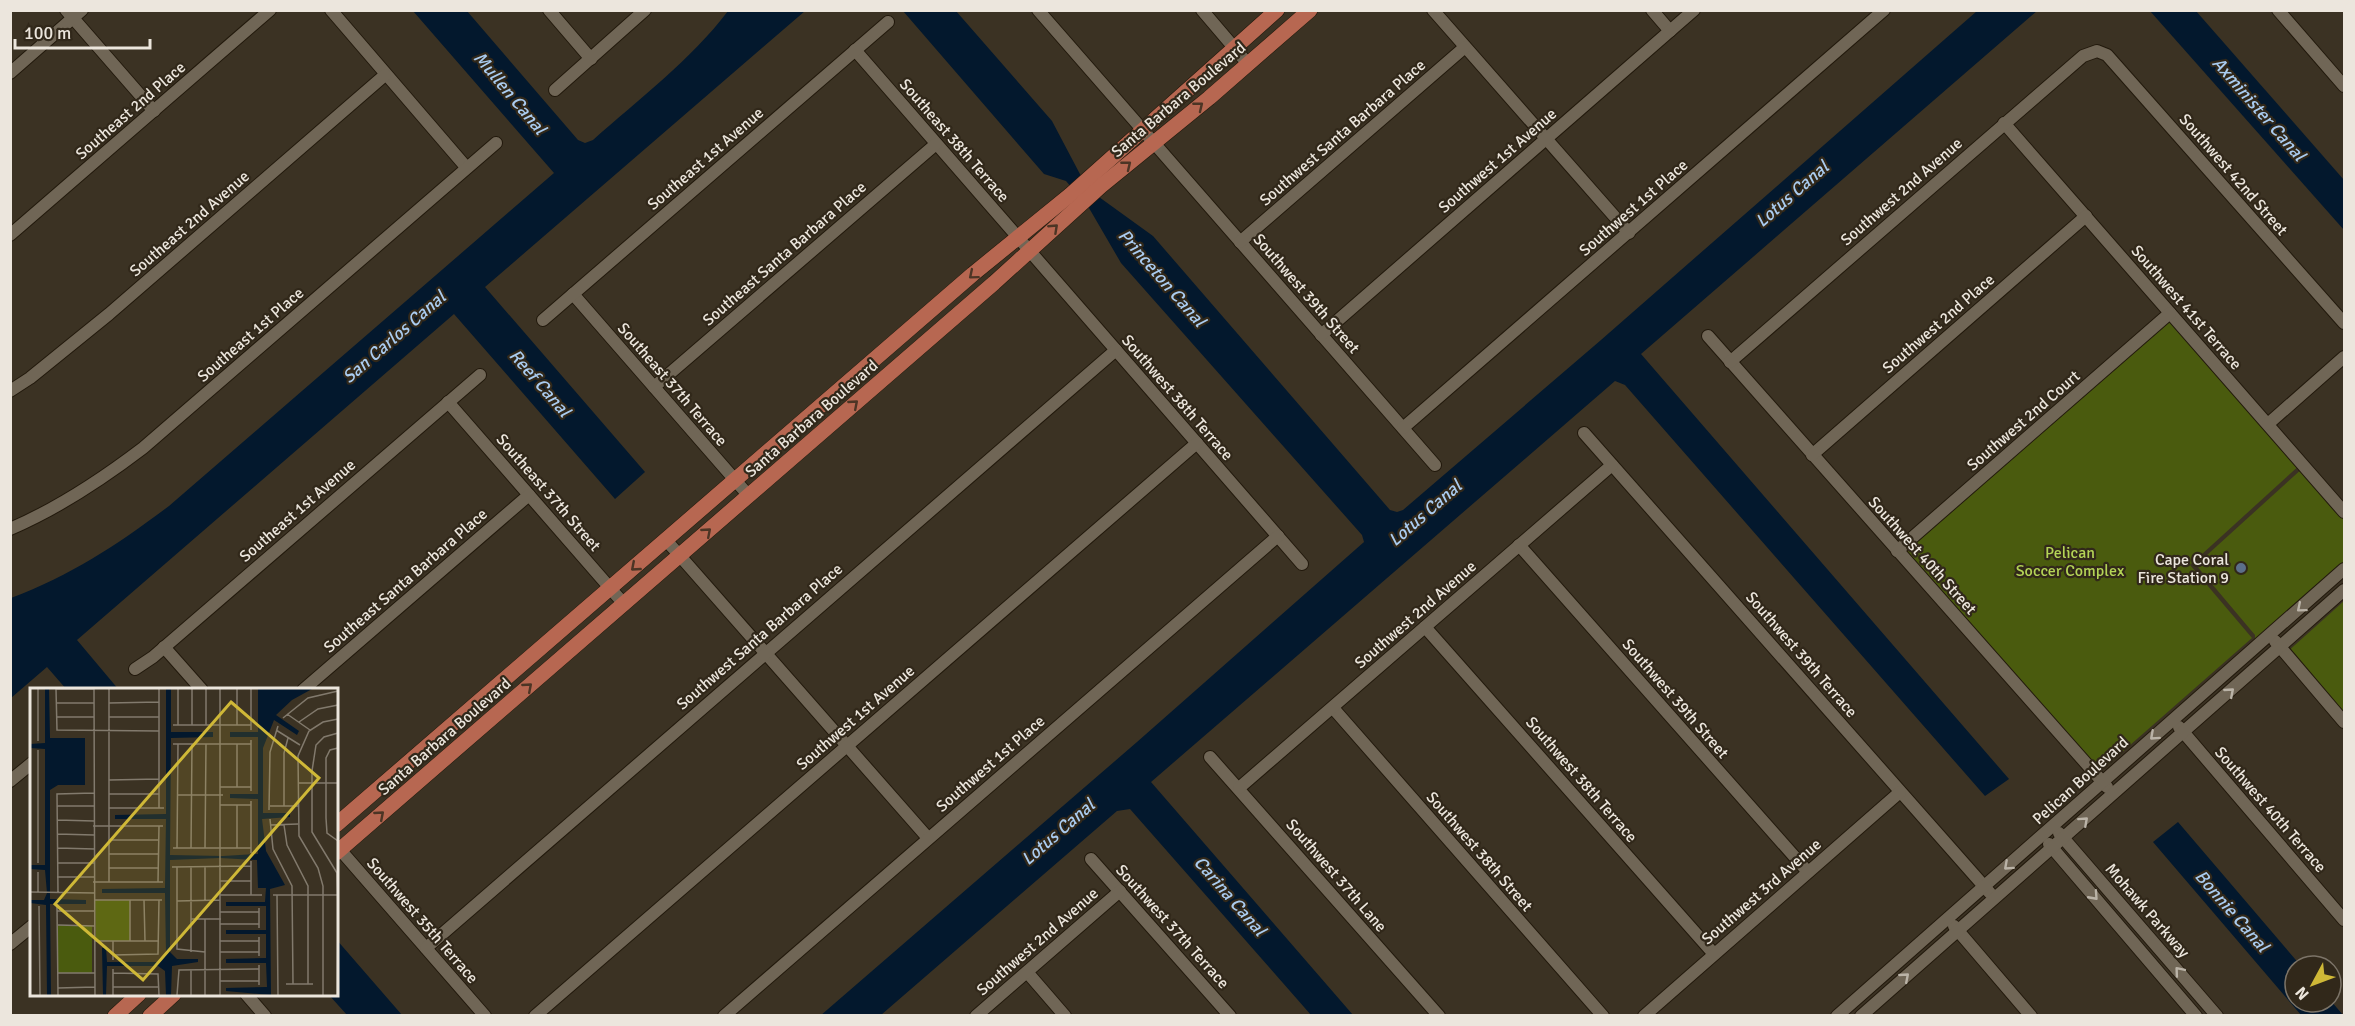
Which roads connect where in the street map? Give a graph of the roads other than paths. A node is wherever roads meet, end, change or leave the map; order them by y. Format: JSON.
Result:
{"nodes":[{"id":1,"x":270,"y":10,"type":"edge"},
{"id":2,"x":331,"y":10,"type":"edge"},
{"id":3,"x":549,"y":10,"type":"edge"},
{"id":4,"x":645,"y":10,"type":"edge"},
{"id":5,"x":1038,"y":10,"type":"edge"},
{"id":6,"x":1202,"y":10,"type":"edge"},
{"id":7,"x":1277,"y":10,"type":"edge"},
{"id":8,"x":1310,"y":10,"type":"edge"},
{"id":9,"x":1433,"y":10,"type":"edge"},
{"id":10,"x":1652,"y":10,"type":"edge"},
{"id":11,"x":1694,"y":10,"type":"edge"},
{"id":12,"x":1884,"y":10,"type":"edge"},
{"id":13,"x":2278,"y":10,"type":"edge"},
{"id":14,"x":74,"y":13,"type":"edge"},
{"id":15,"x":888,"y":22,"type":"dead end"},
{"id":16,"x":1670,"y":31,"type":"junction"},
{"id":17,"x":1465,"y":47,"type":"junction"},
{"id":18,"x":1234,"y":48,"type":"junction"},
{"id":19,"x":855,"y":50,"type":"junction"},
{"id":20,"x":2097,"y":51,"type":"joint"},
{"id":21,"x":591,"y":59,"type":"junction"},
{"id":22,"x":1248,"y":64,"type":"junction"},
{"id":23,"x":10,"y":73,"type":"edge"},
{"id":24,"x":385,"y":75,"type":"junction"},
{"id":25,"x":2344,"y":86,"type":"edge"},
{"id":26,"x":555,"y":90,"type":"dead end"},
{"id":27,"x":154,"y":111,"type":"junction"},
{"id":28,"x":2004,"y":123,"type":"junction"},
{"id":29,"x":1142,"y":129,"type":"junction"},
{"id":30,"x":1546,"y":139,"type":"junction"},
{"id":31,"x":496,"y":143,"type":"dead end"},
{"id":32,"x":1154,"y":143,"type":"junction"},
{"id":33,"x":936,"y":144,"type":"junction"},
{"id":34,"x":466,"y":167,"type":"junction"},
{"id":35,"x":1097,"y":180,"type":"junction"},
{"id":36,"x":1074,"y":200,"type":"junction"},
{"id":37,"x":2086,"y":216,"type":"junction"},
{"id":38,"x":1629,"y":232,"type":"junction"},
{"id":39,"x":10,"y":235,"type":"edge"},
{"id":40,"x":1017,"y":237,"type":"junction"},
{"id":41,"x":1240,"y":242,"type":"junction"},
{"id":42,"x":1030,"y":251,"type":"junction"},
{"id":43,"x":573,"y":294,"type":"junction"},
{"id":44,"x":2170,"y":313,"type":"junction"},
{"id":45,"x":543,"y":320,"type":"dead end"},
{"id":46,"x":2344,"y":323,"type":"edge"},
{"id":47,"x":1322,"y":335,"type":"junction"},
{"id":48,"x":1708,"y":336,"type":"dead end"},
{"id":49,"x":1116,"y":350,"type":"junction"},
{"id":50,"x":2344,"y":357,"type":"edge"},
{"id":51,"x":1730,"y":362,"type":"junction"},
{"id":52,"x":867,"y":366,"type":"junction"},
{"id":53,"x":480,"y":375,"type":"dead end"},
{"id":54,"x":880,"y":382,"type":"junction"},
{"id":55,"x":654,"y":387,"type":"junction"},
{"id":56,"x":10,"y":391,"type":"edge"},
{"id":57,"x":448,"y":402,"type":"junction"},
{"id":58,"x":2268,"y":424,"type":"junction"},
{"id":59,"x":1403,"y":428,"type":"junction"},
{"id":60,"x":1584,"y":433,"type":"dead end"},
{"id":61,"x":1197,"y":443,"type":"junction"},
{"id":62,"x":1812,"y":455,"type":"junction"},
{"id":63,"x":1435,"y":465,"type":"dead end"},
{"id":64,"x":1612,"y":465,"type":"junction"},
{"id":65,"x":735,"y":480,"type":"junction"},
{"id":66,"x":529,"y":495,"type":"junction"},
{"id":67,"x":749,"y":496,"type":"junction"},
{"id":68,"x":2344,"y":512,"type":"edge"},
{"id":69,"x":10,"y":529,"type":"edge"},
{"id":70,"x":1278,"y":536,"type":"junction"},
{"id":71,"x":666,"y":540,"type":"junction"},
{"id":72,"x":1519,"y":545,"type":"junction"},
{"id":73,"x":1897,"y":551,"type":"junction"},
{"id":74,"x":680,"y":556,"type":"junction"},
{"id":75,"x":1302,"y":564,"type":"dead end"},
{"id":76,"x":2344,"y":569,"type":"edge"},
{"id":77,"x":610,"y":588,"type":"junction"},
{"id":78,"x":2344,"y":590,"type":"edge"},
{"id":79,"x":624,"y":604,"type":"junction"},
{"id":80,"x":1425,"y":627,"type":"junction"},
{"id":81,"x":2269,"y":634,"type":"junction"},
{"id":82,"x":164,"y":647,"type":"junction"},
{"id":83,"x":2280,"y":647,"type":"junction"},
{"id":84,"x":765,"y":653,"type":"junction"},
{"id":85,"x":135,"y":669,"type":"dead end"},
{"id":86,"x":200,"y":688,"type":"edge"},
{"id":87,"x":305,"y":688,"type":"edge"},
{"id":88,"x":1332,"y":708,"type":"junction"},
{"id":89,"x":467,"y":713,"type":"junction"},
{"id":90,"x":2172,"y":720,"type":"junction"},
{"id":91,"x":2344,"y":722,"type":"edge"},
{"id":92,"x":481,"y":728,"type":"junction"},
{"id":93,"x":2184,"y":732,"type":"junction"},
{"id":94,"x":846,"y":746,"type":"junction"},
{"id":95,"x":1210,"y":757,"type":"dead end"},
{"id":96,"x":30,"y":765,"type":"edge"},
{"id":97,"x":10,"y":781,"type":"edge"},
{"id":98,"x":2102,"y":782,"type":"junction"},
{"id":99,"x":1239,"y":788,"type":"junction"},
{"id":100,"x":1900,"y":792,"type":"junction"},
{"id":101,"x":2113,"y":795,"type":"junction"},
{"id":102,"x":338,"y":823,"type":"edge"},
{"id":103,"x":2053,"y":826,"type":"junction"},
{"id":104,"x":2042,"y":836,"type":"junction"},
{"id":105,"x":928,"y":838,"type":"junction"},
{"id":106,"x":2064,"y":838,"type":"junction"},
{"id":107,"x":338,"y":848,"type":"edge"},
{"id":108,"x":2053,"y":848,"type":"junction"},
{"id":109,"x":338,"y":850,"type":"edge"},
{"id":110,"x":1091,"y":859,"type":"dead end"},
{"id":111,"x":1808,"y":872,"type":"junction"},
{"id":112,"x":1985,"y":886,"type":"junction"},
{"id":113,"x":1120,"y":891,"type":"junction"},
{"id":114,"x":1995,"y":898,"type":"junction"},
{"id":115,"x":1948,"y":919,"type":"junction"},
{"id":116,"x":2344,"y":920,"type":"edge"},
{"id":117,"x":30,"y":928,"type":"edge"},
{"id":118,"x":1958,"y":930,"type":"junction"},
{"id":119,"x":10,"y":944,"type":"edge"},
{"id":120,"x":426,"y":948,"type":"junction"},
{"id":121,"x":1714,"y":954,"type":"junction"},
{"id":122,"x":1027,"y":972,"type":"junction"},
{"id":123,"x":137,"y":996,"type":"edge"},
{"id":124,"x":172,"y":996,"type":"edge"},
{"id":125,"x":248,"y":996,"type":"edge"},
{"id":126,"x":1855,"y":1000,"type":"junction"},
{"id":127,"x":1864,"y":1014,"type":"edge"},
{"id":128,"x":115,"y":1016,"type":"edge"},
{"id":129,"x":150,"y":1016,"type":"edge"},
{"id":130,"x":264,"y":1016,"type":"edge"},
{"id":131,"x":485,"y":1016,"type":"edge"},
{"id":132,"x":535,"y":1016,"type":"edge"},
{"id":133,"x":724,"y":1016,"type":"edge"},
{"id":134,"x":976,"y":1016,"type":"edge"},
{"id":135,"x":1065,"y":1016,"type":"edge"},
{"id":136,"x":1230,"y":1016,"type":"edge"},
{"id":137,"x":1438,"y":1016,"type":"edge"},
{"id":138,"x":1603,"y":1016,"type":"edge"},
{"id":139,"x":1644,"y":1016,"type":"edge"},
{"id":140,"x":1837,"y":1016,"type":"edge"},
{"id":141,"x":2031,"y":1016,"type":"edge"},
{"id":142,"x":2196,"y":1016,"type":"edge"},
{"id":143,"x":2217,"y":1016,"type":"edge"}],
"edges":[{"from":1,"to":27,"type":"street","name":"Southeast 2nd Place"},
{"from":2,"to":24,"type":"street"},
{"from":3,"to":21,"type":"street"},
{"from":4,"to":21,"type":"street"},
{"from":5,"to":29,"type":"street","name":"Southwest 39th Street"},
{"from":6,"to":18,"type":"street"},
{"from":7,"to":18,"type":"main road","name":"Santa Barbara Boulevard"},
{"from":8,"to":22,"type":"main road","name":"Santa Barbara Boulevard"},
{"from":9,"to":17,"type":"street"},
{"from":10,"to":16,"type":"street"},
{"from":11,"to":16,"type":"street","name":"Southwest 1st Avenue"},
{"from":12,"to":38,"type":"street","name":"Southwest 1st Place"},
{"from":13,"to":25,"type":"street"},
{"from":14,"to":23,"type":"street"},
{"from":14,"to":27,"type":"street"},
{"from":15,"to":19,"type":"street","name":"Southeast 1st Avenue"},
{"from":16,"to":30,"type":"street","name":"Southwest 1st Avenue"},
{"from":17,"to":30,"type":"street"},
{"from":17,"to":41,"type":"street","name":"Southwest Santa Barbara Place"},
{"from":18,"to":22,"type":"street"},
{"from":18,"to":29,"type":"main road","name":"Santa Barbara Boulevard"},
{"from":19,"to":33,"type":"street","name":"Southeast 38th Terrace"},
{"from":19,"to":43,"type":"street","name":"Southeast 1st Avenue"},
{"from":20,"to":28,"type":"street","name":"Southwest 2nd Avenue"},
{"from":20,"to":46,"type":"street","name":"Southwest 42nd Street"},
{"from":21,"to":26,"type":"street"},
{"from":32,"to":22,"type":"main road","name":"Santa Barbara Boulevard","one_way":true},
{"from":24,"to":34,"type":"street"},
{"from":24,"to":56,"type":"street","name":"Southeast 2nd Avenue"},
{"from":27,"to":39,"type":"street","name":"Southeast 2nd Place"},
{"from":28,"to":37,"type":"street","name":"Southwest 41st Terrace"},
{"from":28,"to":51,"type":"street","name":"Southwest 2nd Avenue"},
{"from":29,"to":32,"type":"street","name":"Southwest 39th Street"},
{"from":29,"to":35,"type":"main road","name":"Santa Barbara Boulevard"},
{"from":30,"to":38,"type":"street"},
{"from":30,"to":47,"type":"street","name":"Southwest 1st Avenue"},
{"from":31,"to":34,"type":"street","name":"Southeast 1st Place"},
{"from":35,"to":32,"type":"main road","name":"Santa Barbara Boulevard","one_way":true},
{"from":32,"to":41,"type":"street","name":"Southwest 39th Street"},
{"from":33,"to":40,"type":"street","name":"Southeast 38th Terrace"},
{"from":33,"to":55,"type":"street","name":"Southeast Santa Barbara Place"},
{"from":34,"to":69,"type":"street","name":"Southeast 1st Place"},
{"from":35,"to":36,"type":"main road","name":"Santa Barbara Boulevard"},
{"from":36,"to":40,"type":"main road","name":"Santa Barbara Boulevard"},
{"from":42,"to":36,"type":"main road","name":"Santa Barbara Boulevard","one_way":true},
{"from":37,"to":44,"type":"street","name":"Southwest 41st Terrace"},
{"from":37,"to":62,"type":"street","name":"Southwest 2nd Place"},
{"from":38,"to":59,"type":"street","name":"Southwest 1st Place"},
{"from":40,"to":42,"type":"street","name":"Southeast 38th Terrace"},
{"from":40,"to":52,"type":"main road","name":"Santa Barbara Boulevard","one_way":true},
{"from":41,"to":47,"type":"street","name":"Southwest 39th Street"},
{"from":42,"to":49,"type":"street","name":"Southwest 38th Terrace"},
{"from":42,"to":54,"type":"main road","name":"Santa Barbara Boulevard"},
{"from":43,"to":45,"type":"street","name":"Southeast 1st Avenue"},
{"from":43,"to":55,"type":"street","name":"Southeast 37th Terrace"},
{"from":44,"to":58,"type":"street","name":"Southwest 41st Terrace"},
{"from":44,"to":73,"type":"street","name":"Southwest 2nd Court"},
{"from":47,"to":59,"type":"street","name":"Southwest 39th Street"},
{"from":48,"to":51,"type":"street","name":"Southwest 40th Street"},
{"from":49,"to":61,"type":"street","name":"Southwest 38th Terrace"},
{"from":49,"to":84,"type":"street","name":"Southwest Santa Barbara Place"},
{"from":50,"to":58,"type":"street"},
{"from":51,"to":62,"type":"street","name":"Southwest 40th Street"},
{"from":52,"to":54,"type":"main road"},
{"from":52,"to":65,"type":"main road","name":"Santa Barbara Boulevard"},
{"from":53,"to":57,"type":"street","name":"Southeast 1st Avenue"},
{"from":67,"to":54,"type":"main road","name":"Santa Barbara Boulevard","one_way":true},
{"from":55,"to":65,"type":"street","name":"Southeast 37th Terrace"},
{"from":57,"to":66,"type":"street","name":"Southeast 37th Street"},
{"from":57,"to":82,"type":"street","name":"Southeast 1st Avenue"},
{"from":58,"to":68,"type":"street","name":"Southwest 41st Terrace"},
{"from":59,"to":63,"type":"street","name":"Southwest 39th Street"},
{"from":60,"to":64,"type":"street","name":"Southwest 39th Terrace"},
{"from":61,"to":70,"type":"street","name":"Southwest 38th Terrace"},
{"from":61,"to":94,"type":"street","name":"Southwest 1st Avenue"},
{"from":62,"to":73,"type":"street","name":"Southwest 40th Street"},
{"from":64,"to":72,"type":"street","name":"Southwest 2nd Avenue"},
{"from":64,"to":100,"type":"street","name":"Southwest 39th Terrace"},
{"from":65,"to":67,"type":"street","name":"Southeast 37th Terrace"},
{"from":65,"to":71,"type":"main road","name":"Santa Barbara Boulevard"},
{"from":66,"to":77,"type":"street","name":"Southeast 37th Street"},
{"from":66,"to":87,"type":"street","name":"Southeast Santa Barbara Place"},
{"from":74,"to":67,"type":"main road","name":"Santa Barbara Boulevard","one_way":true},
{"from":70,"to":75,"type":"street","name":"Southwest 38th Terrace"},
{"from":70,"to":105,"type":"street","name":"Southwest 1st Place"},
{"from":71,"to":74,"type":"street"},
{"from":71,"to":77,"type":"main road","name":"Santa Barbara Boulevard","one_way":true},
{"from":72,"to":80,"type":"street","name":"Southwest 2nd Avenue"},
{"from":72,"to":111,"type":"street","name":"Southwest 39th Street"},
{"from":73,"to":98,"type":"street","name":"Southwest 40th Street"},
{"from":74,"to":79,"type":"main road","name":"Santa Barbara Boulevard"},
{"from":74,"to":84,"type":"street"},
{"from":76,"to":81,"type":"street","name":"Pelican Boulevard","one_way":true},
{"from":77,"to":79,"type":"street","name":"Southeast 37th Street"},
{"from":77,"to":89,"type":"main road","name":"Santa Barbara Boulevard"},
{"from":78,"to":83,"type":"street","name":"Pelican Boulevard"},
{"from":92,"to":79,"type":"main road","name":"Santa Barbara Boulevard","one_way":true},
{"from":80,"to":88,"type":"street","name":"Southwest 2nd Avenue"},
{"from":80,"to":121,"type":"street","name":"Southwest 38th Terrace"},
{"from":81,"to":83,"type":"street"},
{"from":81,"to":90,"type":"street","name":"Pelican Boulevard"},
{"from":82,"to":85,"type":"street","name":"Southeast 1st Avenue"},
{"from":82,"to":86,"type":"street"},
{"from":83,"to":91,"type":"street"},
{"from":93,"to":83,"type":"street","name":"Pelican Boulevard","one_way":true},
{"from":84,"to":94,"type":"street"},
{"from":84,"to":120,"type":"street","name":"Southwest Santa Barbara Place"},
{"from":88,"to":99,"type":"street","name":"Southwest 2nd Avenue"},
{"from":88,"to":138,"type":"street","name":"Southwest 38th Street"},
{"from":89,"to":92,"type":"main road"},
{"from":89,"to":102,"type":"main road","name":"Santa Barbara Boulevard"},
{"from":90,"to":93,"type":"street","name":"Southwest 40th Terrace"},
{"from":90,"to":98,"type":"street","name":"Pelican Boulevard","one_way":true},
{"from":107,"to":92,"type":"main road","name":"Santa Barbara Boulevard","one_way":true},
{"from":93,"to":101,"type":"street","name":"Pelican Boulevard"},
{"from":93,"to":116,"type":"street","name":"Southwest 40th Terrace"},
{"from":94,"to":105,"type":"street"},
{"from":94,"to":132,"type":"street","name":"Southwest 1st Avenue"},
{"from":95,"to":99,"type":"street","name":"Southwest 37th Lane"},
{"from":96,"to":97,"type":"street"},
{"from":98,"to":101,"type":"street","name":"Southwest 40th Street"},
{"from":98,"to":103,"type":"street","name":"Pelican Boulevard"},
{"from":99,"to":137,"type":"street","name":"Southwest 37th Lane"},
{"from":100,"to":111,"type":"street","name":"Southwest 3rd Avenue"},
{"from":100,"to":112,"type":"street","name":"Southwest 39th Terrace"},
{"from":106,"to":101,"type":"street","name":"Pelican Boulevard","one_way":true},
{"from":103,"to":104,"type":"street","name":"Pelican Boulevard"},
{"from":103,"to":106,"type":"street","name":"Mohawk Parkway"},
{"from":104,"to":108,"type":"street","name":"Mohawk Parkway"},
{"from":104,"to":112,"type":"street","name":"Pelican Boulevard","one_way":true},
{"from":105,"to":133,"type":"street","name":"Southwest 1st Place"},
{"from":106,"to":108,"type":"street","name":"Pelican Boulevard"},
{"from":143,"to":106,"type":"street","name":"Mohawk Parkway","one_way":true},
{"from":108,"to":114,"type":"street","name":"Pelican Boulevard"},
{"from":108,"to":142,"type":"street","name":"Mohawk Parkway","one_way":true},
{"from":109,"to":120,"type":"street","name":"Southwest 35th Terrace"},
{"from":110,"to":113,"type":"street","name":"Southwest 37th Terrace"},
{"from":111,"to":121,"type":"street","name":"Southwest 3rd Avenue"},
{"from":112,"to":114,"type":"street","name":"Southwest 39th Terrace"},
{"from":112,"to":115,"type":"street","name":"Pelican Boulevard"},
{"from":113,"to":122,"type":"street","name":"Southwest 2nd Avenue"},
{"from":113,"to":136,"type":"street","name":"Southwest 37th Terrace"},
{"from":114,"to":118,"type":"street","name":"Pelican Boulevard"},
{"from":115,"to":118,"type":"street"},
{"from":115,"to":126,"type":"street","name":"Pelican Boulevard"},
{"from":117,"to":119,"type":"street"},
{"from":127,"to":118,"type":"street","name":"Pelican Boulevard","one_way":true},
{"from":118,"to":141,"type":"street"},
{"from":120,"to":131,"type":"street","name":"Southwest 35th Terrace"},
{"from":121,"to":139,"type":"street","name":"Southwest 3rd Avenue"},
{"from":122,"to":134,"type":"street","name":"Southwest 2nd Avenue"},
{"from":122,"to":135,"type":"street"},
{"from":123,"to":128,"type":"main road"},
{"from":124,"to":129,"type":"main road"},
{"from":125,"to":130,"type":"street"},
{"from":126,"to":127,"type":"street"},
{"from":126,"to":140,"type":"street","name":"Pelican Boulevard"}]}
